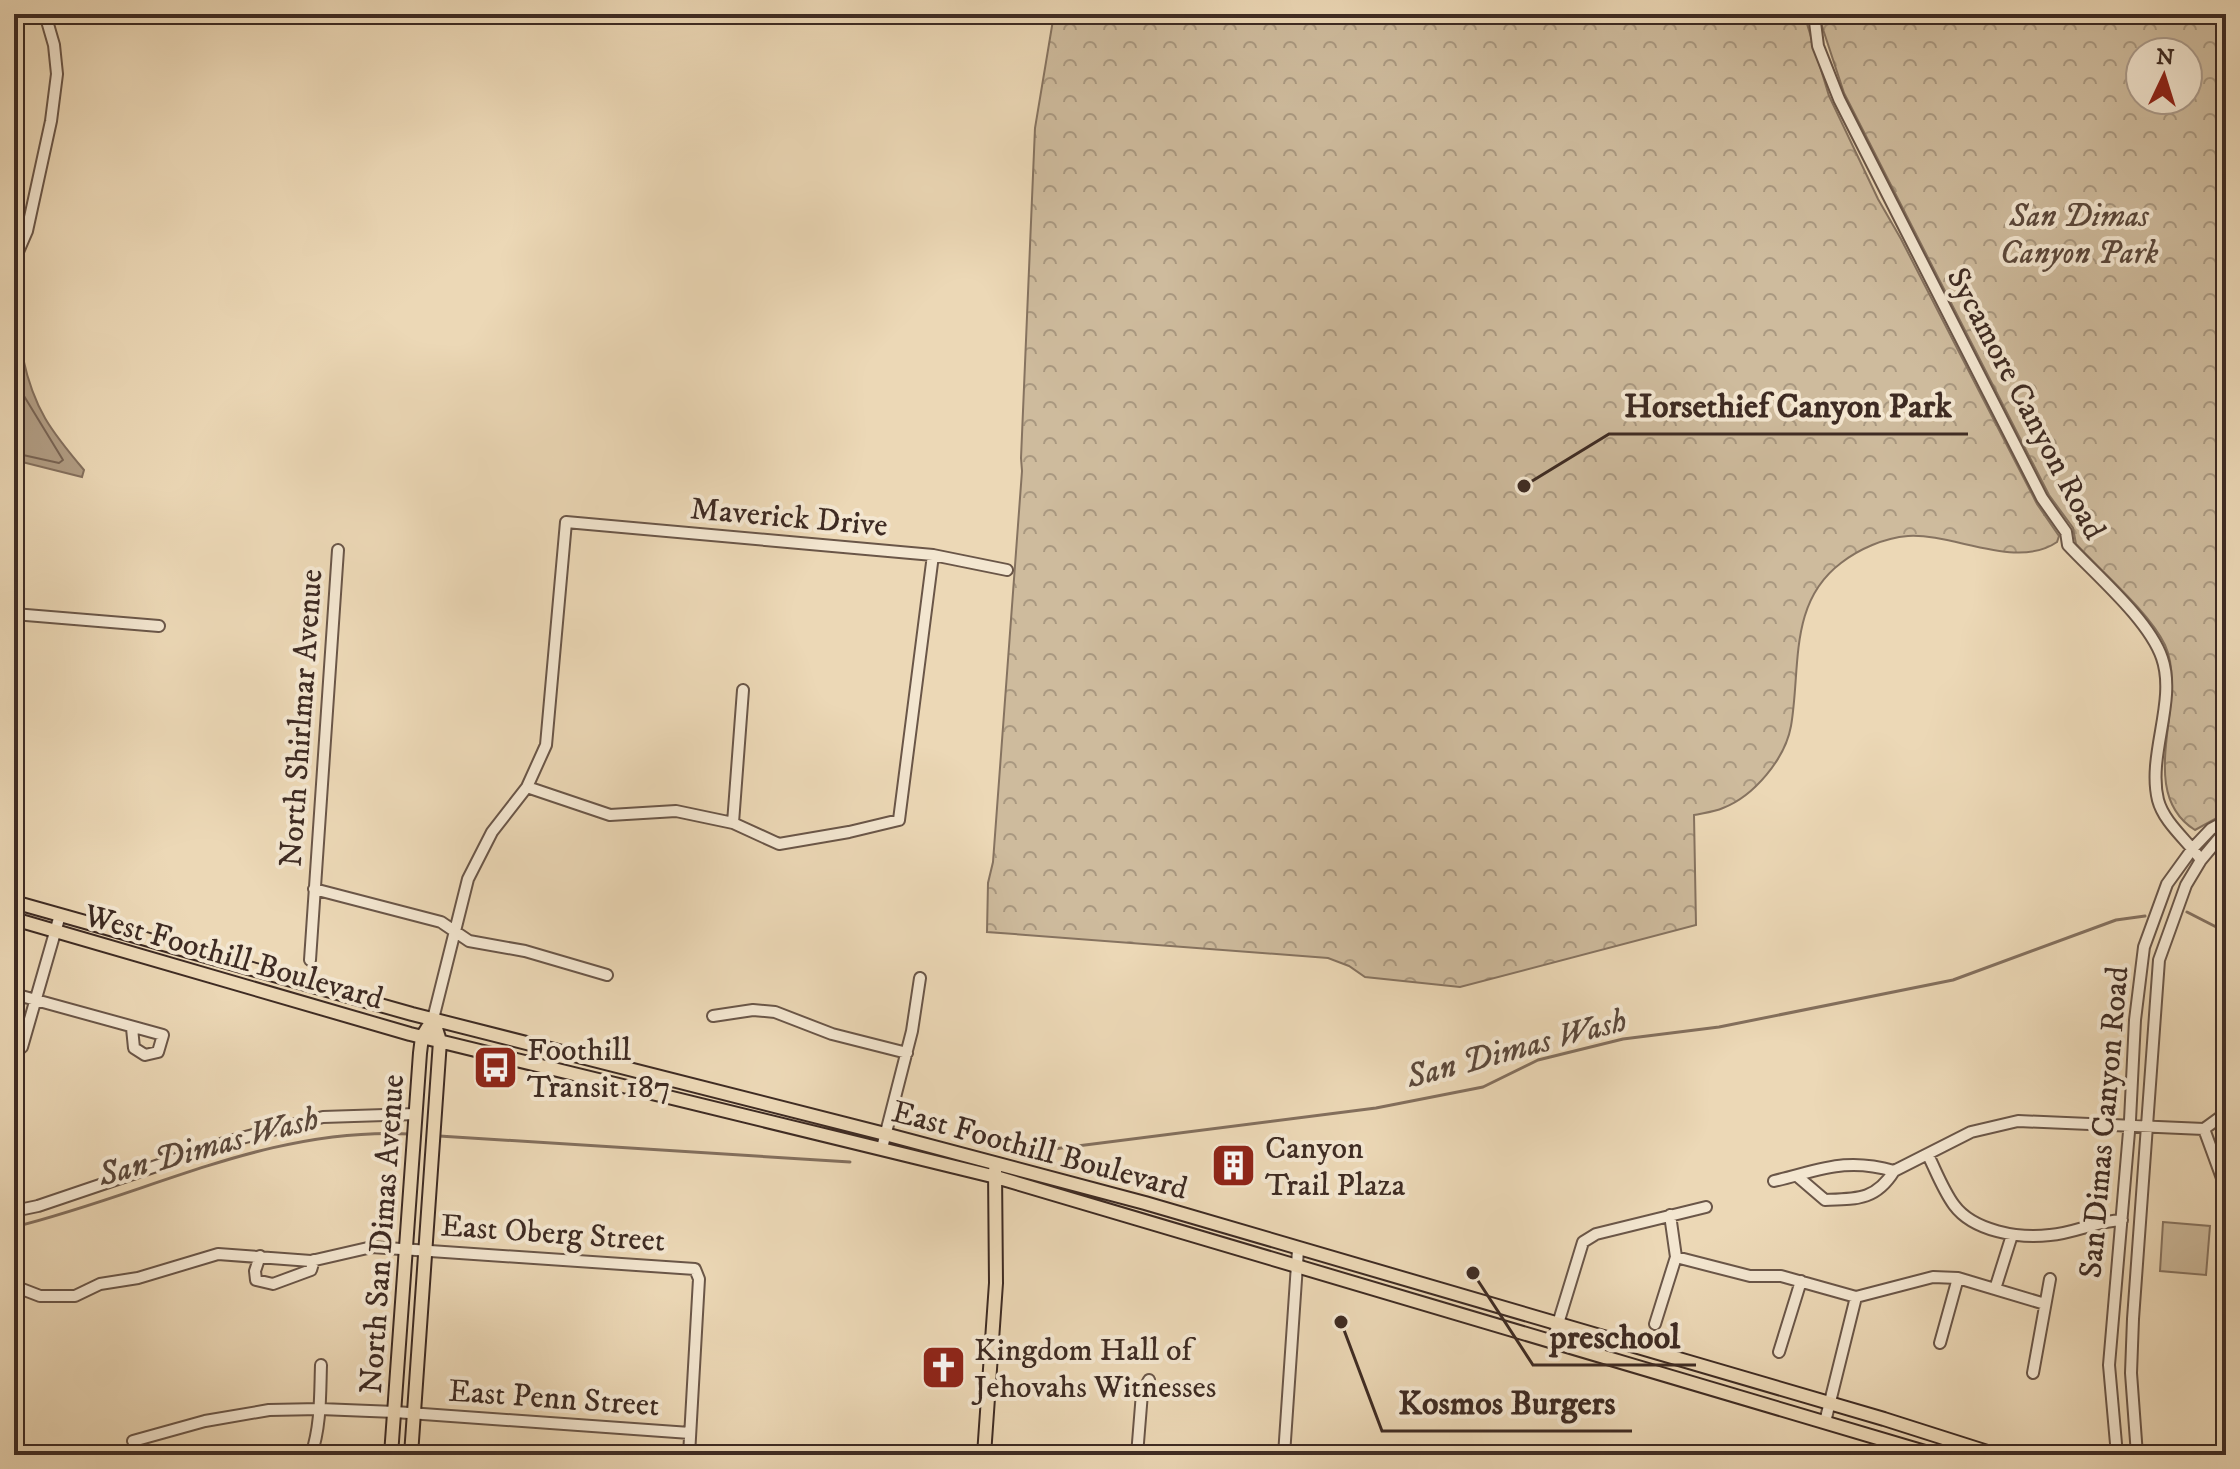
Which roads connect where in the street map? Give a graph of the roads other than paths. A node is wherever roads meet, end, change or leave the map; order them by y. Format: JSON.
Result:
{"nodes":[{"id":1,"x":45,"y":14,"type":"edge"},
{"id":2,"x":1814,"y":14,"type":"edge"},
{"id":3,"x":14,"y":261,"type":"edge"},
{"id":4,"x":566,"y":522,"type":"joint"},
{"id":5,"x":338,"y":550,"type":"dead end"},
{"id":6,"x":933,"y":555,"type":"junction"},
{"id":7,"x":1007,"y":570,"type":"dead end"},
{"id":8,"x":14,"y":614,"type":"edge"},
{"id":9,"x":159,"y":626,"type":"dead end"},
{"id":10,"x":743,"y":690,"type":"dead end"},
{"id":11,"x":527,"y":787,"type":"junction"},
{"id":12,"x":2226,"y":821,"type":"edge"},
{"id":13,"x":733,"y":823,"type":"junction"},
{"id":14,"x":2226,"y":830,"type":"edge"},
{"id":15,"x":2193,"y":848,"type":"junction"},
{"id":16,"x":2201,"y":860,"type":"junction"},
{"id":17,"x":314,"y":889,"type":"junction"},
{"id":18,"x":14,"y":902,"type":"edge"},
{"id":19,"x":60,"y":915,"type":"junction"},
{"id":20,"x":14,"y":919,"type":"edge"},
{"id":21,"x":56,"y":931,"type":"junction"},
{"id":22,"x":454,"y":932,"type":"junction"},
{"id":23,"x":310,"y":960,"type":"dead end"},
{"id":24,"x":607,"y":975,"type":"dead end"},
{"id":25,"x":920,"y":978,"type":"dead end"},
{"id":26,"x":14,"y":994,"type":"edge"},
{"id":27,"x":36,"y":1000,"type":"junction"},
{"id":28,"x":713,"y":1016,"type":"dead end"},
{"id":29,"x":433,"y":1019,"type":"junction"},
{"id":30,"x":132,"y":1028,"type":"dead end"},
{"id":31,"x":422,"y":1037,"type":"junction"},
{"id":32,"x":440,"y":1041,"type":"junction"},
{"id":33,"x":14,"y":1052,"type":"edge"},
{"id":34,"x":907,"y":1053,"type":"junction"},
{"id":35,"x":2226,"y":1113,"type":"edge"},
{"id":36,"x":416,"y":1120,"type":"junction"},
{"id":37,"x":2129,"y":1126,"type":"junction"},
{"id":38,"x":2145,"y":1127,"type":"junction"},
{"id":39,"x":2204,"y":1129,"type":"junction"},
{"id":40,"x":885,"y":1134,"type":"junction"},
{"id":41,"x":882,"y":1148,"type":"junction"},
{"id":42,"x":1928,"y":1155,"type":"junction"},
{"id":43,"x":995,"y":1163,"type":"junction"},
{"id":44,"x":1894,"y":1171,"type":"junction"},
{"id":45,"x":1797,"y":1176,"type":"junction"},
{"id":46,"x":996,"y":1177,"type":"junction"},
{"id":47,"x":1774,"y":1181,"type":"dead end"},
{"id":48,"x":2226,"y":1189,"type":"edge"},
{"id":49,"x":1706,"y":1207,"type":"dead end"},
{"id":50,"x":14,"y":1211,"type":"edge"},
{"id":51,"x":1670,"y":1215,"type":"junction"},
{"id":52,"x":2122,"y":1220,"type":"junction"},
{"id":53,"x":2012,"y":1235,"type":"junction"},
{"id":54,"x":407,"y":1248,"type":"junction"},
{"id":55,"x":425,"y":1249,"type":"junction"},
{"id":56,"x":1298,"y":1250,"type":"junction"},
{"id":57,"x":260,"y":1256,"type":"junction"},
{"id":58,"x":1676,"y":1257,"type":"junction"},
{"id":59,"x":314,"y":1260,"type":"junction"},
{"id":60,"x":1297,"y":1266,"type":"junction"},
{"id":61,"x":1958,"y":1278,"type":"junction"},
{"id":62,"x":2050,"y":1279,"type":"dead end"},
{"id":63,"x":1801,"y":1281,"type":"junction"},
{"id":64,"x":14,"y":1286,"type":"edge"},
{"id":65,"x":1995,"y":1289,"type":"junction"},
{"id":66,"x":1856,"y":1297,"type":"junction"},
{"id":67,"x":2045,"y":1304,"type":"junction"},
{"id":68,"x":1655,"y":1324,"type":"dead end"},
{"id":69,"x":1557,"y":1325,"type":"junction"},
{"id":70,"x":1553,"y":1340,"type":"junction"},
{"id":71,"x":1940,"y":1343,"type":"dead end"},
{"id":72,"x":1779,"y":1352,"type":"dead end"},
{"id":73,"x":321,"y":1365,"type":"dead end"},
{"id":74,"x":2033,"y":1373,"type":"dead end"},
{"id":75,"x":1149,"y":1380,"type":"dead end"},
{"id":76,"x":1830,"y":1403,"type":"junction"},
{"id":77,"x":320,"y":1409,"type":"junction"},
{"id":78,"x":395,"y":1412,"type":"junction"},
{"id":79,"x":414,"y":1413,"type":"junction"},
{"id":80,"x":1825,"y":1422,"type":"junction"},
{"id":81,"x":690,"y":1433,"type":"junction"},
{"id":82,"x":133,"y":1441,"type":"dead end"},
{"id":83,"x":311,"y":1455,"type":"edge"},
{"id":84,"x":391,"y":1455,"type":"edge"},
{"id":85,"x":411,"y":1455,"type":"edge"},
{"id":86,"x":689,"y":1455,"type":"edge"},
{"id":87,"x":984,"y":1455,"type":"edge"},
{"id":88,"x":1137,"y":1455,"type":"edge"},
{"id":89,"x":1284,"y":1455,"type":"edge"},
{"id":90,"x":1935,"y":1455,"type":"edge"},
{"id":91,"x":1997,"y":1455,"type":"edge"},
{"id":92,"x":2117,"y":1455,"type":"edge"},
{"id":93,"x":2137,"y":1455,"type":"edge"}],
"edges":[{"from":1,"to":3,"type":"street"},
{"from":2,"to":15,"type":"street","name":"Sycamore Canyon Road"},
{"from":4,"to":6,"type":"street","name":"Maverick Drive"},
{"from":4,"to":11,"type":"street","name":"North San Dimas Avenue"},
{"from":5,"to":17,"type":"street","name":"North Shirlmar Avenue"},
{"from":6,"to":7,"type":"street","name":"Maverick Drive"},
{"from":6,"to":13,"type":"street"},
{"from":8,"to":9,"type":"street"},
{"from":10,"to":13,"type":"street"},
{"from":11,"to":13,"type":"street"},
{"from":11,"to":22,"type":"street","name":"North San Dimas Avenue"},
{"from":12,"to":15,"type":"street","name":"San Dimas Canyon Road"},
{"from":14,"to":16,"type":"street","name":"San Dimas Canyon Road"},
{"from":15,"to":16,"type":"street","name":"Sycamore Canyon Road"},
{"from":15,"to":37,"type":"street","name":"San Dimas Canyon Road"},
{"from":16,"to":38,"type":"street","name":"San Dimas Canyon Road"},
{"from":17,"to":22,"type":"street","name":"North Shirlmar Avenue"},
{"from":17,"to":23,"type":"street","name":"North Shirlmar Avenue"},
{"from":18,"to":19,"type":"main road","name":"West Foothill Boulevard"},
{"from":19,"to":21,"type":"street"},
{"from":19,"to":29,"type":"main road","name":"West Foothill Boulevard"},
{"from":20,"to":21,"type":"main road","name":"West Foothill Boulevard"},
{"from":21,"to":27,"type":"street"},
{"from":21,"to":31,"type":"main road","name":"West Foothill Boulevard"},
{"from":22,"to":24,"type":"street","name":"North Shirlmar Avenue"},
{"from":22,"to":29,"type":"street","name":"North San Dimas Avenue"},
{"from":25,"to":34,"type":"street"},
{"from":26,"to":27,"type":"street"},
{"from":27,"to":30,"type":"street"},
{"from":27,"to":33,"type":"street"},
{"from":28,"to":34,"type":"street"},
{"from":29,"to":31,"type":"main road","name":"North San Dimas Avenue"},
{"from":29,"to":32,"type":"main road","name":"North San Dimas Avenue"},
{"from":29,"to":40,"type":"main road","name":"East Foothill Boulevard"},
{"from":31,"to":32,"type":"main road","name":"West Foothill Boulevard"},
{"from":31,"to":36,"type":"main road","name":"North San Dimas Avenue"},
{"from":32,"to":41,"type":"main road","name":"East Foothill Boulevard"},
{"from":32,"to":55,"type":"main road","name":"North San Dimas Avenue"},
{"from":34,"to":40,"type":"street"},
{"from":35,"to":39,"type":"street"},
{"from":36,"to":50,"type":"street"},
{"from":36,"to":54,"type":"main road","name":"North San Dimas Avenue"},
{"from":37,"to":38,"type":"street"},
{"from":37,"to":42,"type":"street"},
{"from":37,"to":52,"type":"street","name":"San Dimas Canyon Road"},
{"from":38,"to":39,"type":"street"},
{"from":38,"to":93,"type":"street","name":"San Dimas Canyon Road"},
{"from":39,"to":48,"type":"street"},
{"from":40,"to":41,"type":"street"},
{"from":40,"to":43,"type":"main road","name":"East Foothill Boulevard"},
{"from":41,"to":46,"type":"main road","name":"East Foothill Boulevard"},
{"from":42,"to":44,"type":"street"},
{"from":42,"to":53,"type":"street"},
{"from":43,"to":46,"type":"main road"},
{"from":43,"to":56,"type":"main road","name":"East Foothill Boulevard"},
{"from":44,"to":45,"type":"street"},
{"from":44,"to":45,"type":"street"},
{"from":45,"to":47,"type":"street"},
{"from":46,"to":60,"type":"main road","name":"East Foothill Boulevard"},
{"from":46,"to":87,"type":"main road"},
{"from":49,"to":51,"type":"street"},
{"from":51,"to":58,"type":"street"},
{"from":51,"to":69,"type":"street"},
{"from":52,"to":53,"type":"street"},
{"from":52,"to":92,"type":"street","name":"San Dimas Canyon Road"},
{"from":53,"to":65,"type":"street"},
{"from":54,"to":55,"type":"street","name":"East Oberg Street"},
{"from":54,"to":59,"type":"street","name":"East Oberg Street"},
{"from":54,"to":78,"type":"main road","name":"North San Dimas Avenue"},
{"from":55,"to":79,"type":"main road","name":"North San Dimas Avenue"},
{"from":55,"to":81,"type":"street","name":"East Oberg Street"},
{"from":56,"to":60,"type":"street"},
{"from":56,"to":69,"type":"main road","name":"East Foothill Boulevard"},
{"from":57,"to":59,"type":"street"},
{"from":57,"to":59,"type":"street"},
{"from":57,"to":64,"type":"street"},
{"from":58,"to":63,"type":"street"},
{"from":58,"to":68,"type":"street"},
{"from":60,"to":70,"type":"main road","name":"East Foothill Boulevard"},
{"from":60,"to":89,"type":"street"},
{"from":61,"to":65,"type":"street"},
{"from":61,"to":66,"type":"street"},
{"from":61,"to":71,"type":"street"},
{"from":62,"to":67,"type":"street"},
{"from":63,"to":66,"type":"street"},
{"from":63,"to":72,"type":"street"},
{"from":65,"to":67,"type":"street"},
{"from":66,"to":76,"type":"street"},
{"from":67,"to":74,"type":"street"},
{"from":69,"to":70,"type":"street"},
{"from":69,"to":76,"type":"main road","name":"East Foothill Boulevard"},
{"from":70,"to":80,"type":"main road","name":"East Foothill Boulevard"},
{"from":73,"to":77,"type":"street"},
{"from":75,"to":88,"type":"street"},
{"from":76,"to":80,"type":"street"},
{"from":76,"to":91,"type":"main road","name":"East Foothill Boulevard"},
{"from":77,"to":78,"type":"street","name":"East Penn Street"},
{"from":77,"to":82,"type":"street","name":"East Penn Street"},
{"from":77,"to":83,"type":"street"},
{"from":78,"to":79,"type":"street","name":"East Penn Street"},
{"from":78,"to":84,"type":"main road","name":"North San Dimas Avenue"},
{"from":79,"to":81,"type":"street","name":"East Penn Street"},
{"from":79,"to":85,"type":"main road","name":"North San Dimas Avenue"},
{"from":80,"to":90,"type":"main road","name":"East Foothill Boulevard"},
{"from":81,"to":86,"type":"street"}]}
